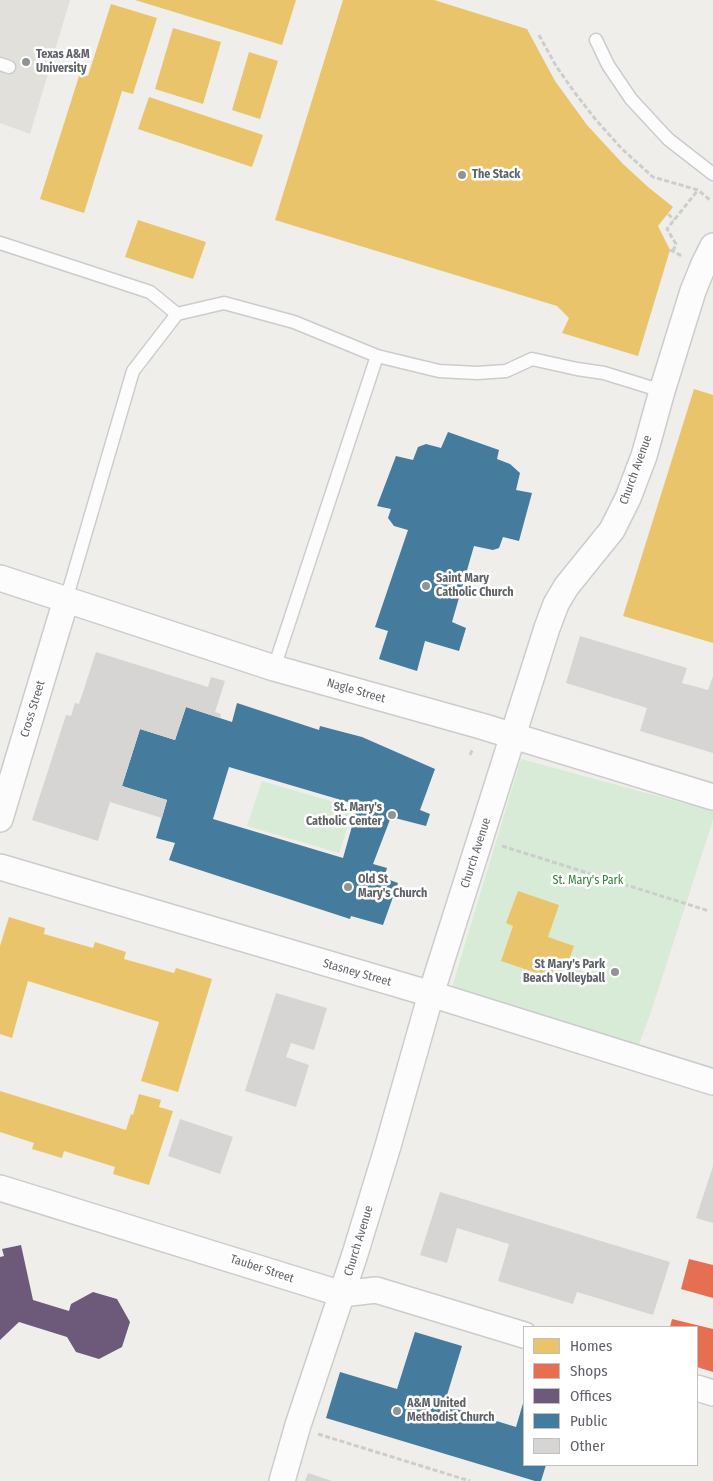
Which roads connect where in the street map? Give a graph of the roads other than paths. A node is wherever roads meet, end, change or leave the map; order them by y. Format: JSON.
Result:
{"nodes":[{"id":1,"x":596,"y":40,"type":"dead end"},
{"id":2,"x":713,"y":174,"type":"edge"},
{"id":3,"x":0,"y":243,"type":"edge"},
{"id":4,"x":713,"y":246,"type":"edge"},
{"id":5,"x":177,"y":314,"type":"junction"},
{"id":6,"x":377,"y":356,"type":"junction"},
{"id":7,"x":662,"y":391,"type":"junction"},
{"id":8,"x":0,"y":578,"type":"edge"},
{"id":9,"x":66,"y":600,"type":"junction"},
{"id":10,"x":274,"y":668,"type":"junction"},
{"id":11,"x":513,"y":736,"type":"junction"},
{"id":12,"x":713,"y":797,"type":"edge"},
{"id":13,"x":0,"y":819,"type":"edge"},
{"id":14,"x":0,"y":866,"type":"edge"},
{"id":15,"x":432,"y":994,"type":"junction"},
{"id":16,"x":713,"y":1082,"type":"edge"},
{"id":17,"x":0,"y":1188,"type":"edge"},
{"id":18,"x":342,"y":1294,"type":"junction"},
{"id":19,"x":523,"y":1335,"type":"edge"},
{"id":20,"x":698,"y":1388,"type":"edge"},
{"id":21,"x":713,"y":1393,"type":"edge"},
{"id":22,"x":282,"y":1481,"type":"edge"}],
"edges":[{"from":1,"to":2,"type":"lane"},
{"from":3,"to":5,"type":"lane"},
{"from":4,"to":7,"type":"street","name":"Church Avenue"},
{"from":5,"to":6,"type":"lane"},
{"from":5,"to":9,"type":"lane"},
{"from":6,"to":7,"type":"lane"},
{"from":6,"to":10,"type":"lane"},
{"from":7,"to":11,"type":"street","name":"Church Avenue"},
{"from":8,"to":9,"type":"street","name":"Nagle Street"},
{"from":9,"to":10,"type":"street","name":"Nagle Street"},
{"from":9,"to":13,"type":"street","name":"Cross Street"},
{"from":10,"to":11,"type":"street","name":"Nagle Street"},
{"from":11,"to":12,"type":"street","name":"Nagle Street"},
{"from":11,"to":15,"type":"street","name":"Church Avenue"},
{"from":14,"to":15,"type":"street","name":"Stasney Street"},
{"from":15,"to":16,"type":"street","name":"Stasney Street"},
{"from":15,"to":18,"type":"street","name":"Church Avenue"},
{"from":17,"to":18,"type":"street","name":"Tauber Street"},
{"from":18,"to":19,"type":"street","name":"Tauber Street"},
{"from":18,"to":22,"type":"street","name":"Church Avenue"},
{"from":20,"to":21,"type":"street"}]}
